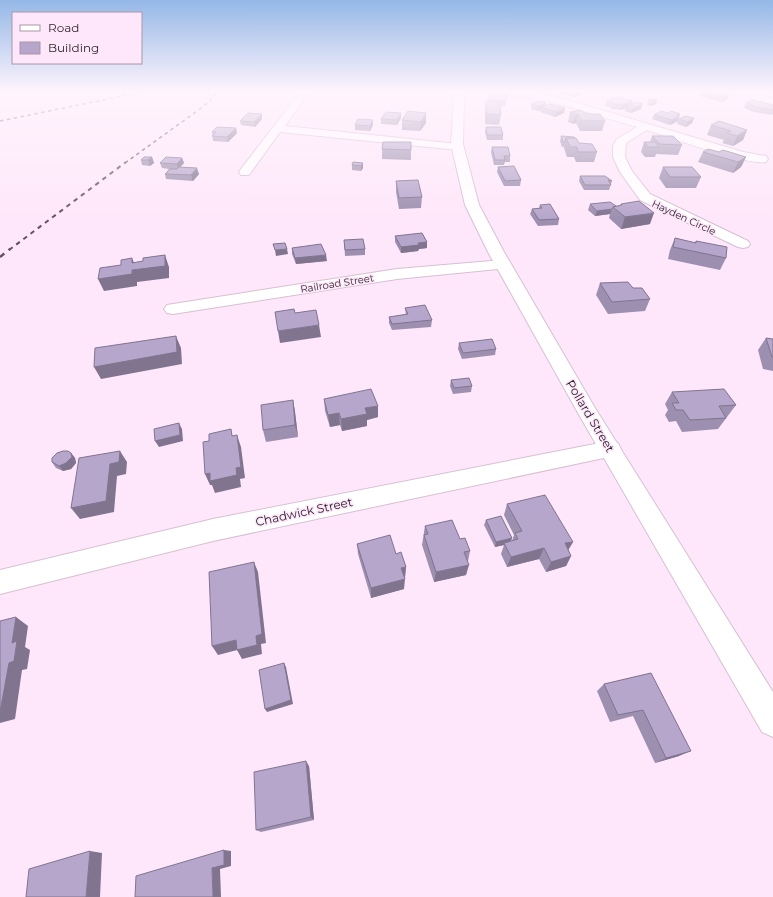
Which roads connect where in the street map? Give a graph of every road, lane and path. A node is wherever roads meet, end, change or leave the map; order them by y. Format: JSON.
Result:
{"nodes":[{"id":1,"x":275,"y":134,"type":"edge"},
{"id":2,"x":327,"y":134,"type":"edge"},
{"id":3,"x":458,"y":134,"type":"edge"},
{"id":4,"x":633,"y":134,"type":"edge"},
{"id":5,"x":669,"y":134,"type":"edge"},
{"id":6,"x":458,"y":147,"type":"junction"},
{"id":7,"x":762,"y":159,"type":"dead end"},
{"id":8,"x":246,"y":172,"type":"dead end"},
{"id":9,"x":743,"y":244,"type":"dead end"},
{"id":10,"x":503,"y":265,"type":"junction"},
{"id":11,"x":173,"y":309,"type":"dead end"},
{"id":12,"x":610,"y":449,"type":"junction"},
{"id":13,"x":0,"y":582,"type":"edge"},
{"id":14,"x":773,"y":722,"type":"edge"}],
"edges":[{"from":1,"to":8,"type":"street"},
{"from":2,"to":6,"type":"street"},
{"from":3,"to":6,"type":"street","name":"Pollard Street"},
{"from":4,"to":9,"type":"street","name":"Hayden Circle"},
{"from":5,"to":7,"type":"street"},
{"from":6,"to":10,"type":"street","name":"Pollard Street"},
{"from":10,"to":11,"type":"street","name":"Railroad Street"},
{"from":10,"to":12,"type":"street","name":"Pollard Street"},
{"from":12,"to":13,"type":"street","name":"Chadwick Street"},
{"from":12,"to":14,"type":"street","name":"Pollard Street"}]}
